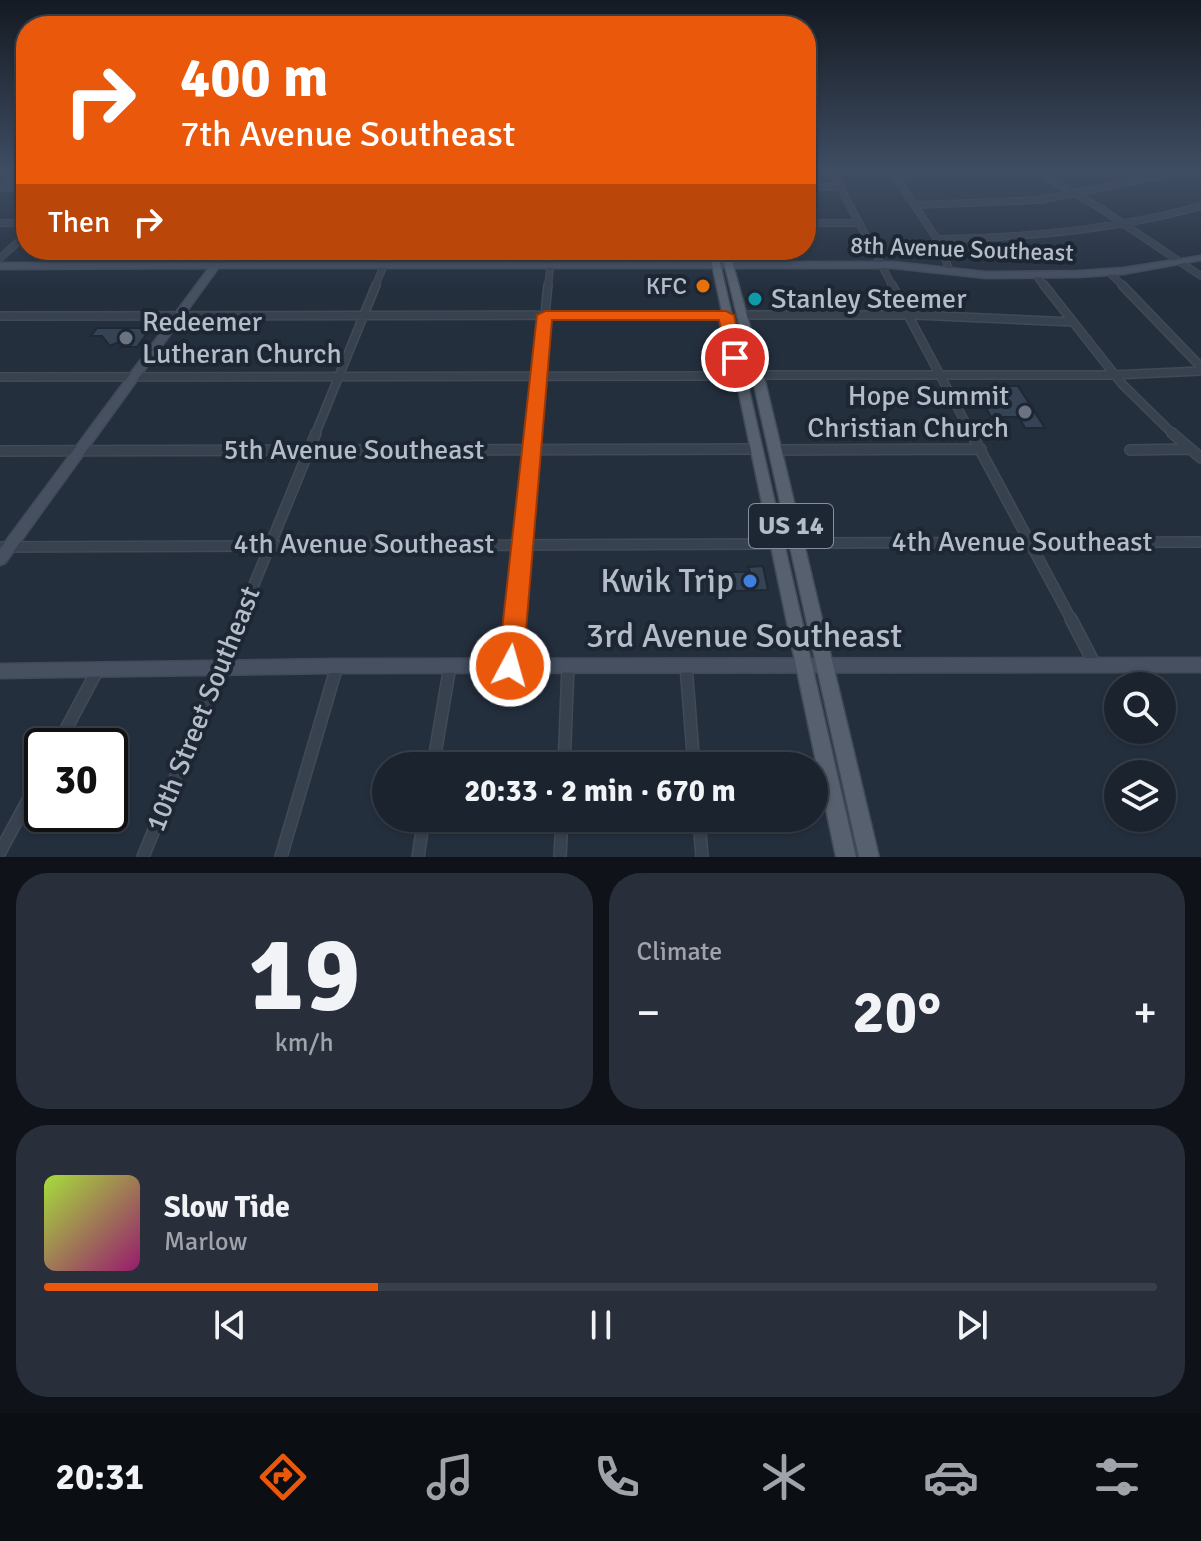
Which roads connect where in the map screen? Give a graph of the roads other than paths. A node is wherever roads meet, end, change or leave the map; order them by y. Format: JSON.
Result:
{"nodes":[{"id":1,"x":852,"y":210,"type":"edge"},
{"id":2,"x":918,"y":210,"type":"edge"},
{"id":3,"x":1101,"y":210,"type":"edge"},
{"id":4,"x":1186,"y":210,"type":"edge"},
{"id":5,"x":816,"y":223,"type":"edge"},
{"id":6,"x":859,"y":223,"type":"junction"},
{"id":7,"x":1127,"y":226,"type":"junction"},
{"id":8,"x":937,"y":239,"type":"junction"},
{"id":9,"x":16,"y":244,"type":"edge"},
{"id":10,"x":0,"y":258,"type":"edge"},
{"id":11,"x":1201,"y":258,"type":"edge"},
{"id":12,"x":219,"y":260,"type":"edge"},
{"id":13,"x":386,"y":260,"type":"edge"},
{"id":14,"x":551,"y":260,"type":"edge"},
{"id":15,"x":715,"y":260,"type":"edge"},
{"id":16,"x":727,"y":260,"type":"edge"},
{"id":17,"x":1181,"y":262,"type":"junction"},
{"id":18,"x":550,"y":265,"type":"junction"},
{"id":19,"x":716,"y":265,"type":"junction"},
{"id":20,"x":728,"y":265,"type":"junction"},
{"id":21,"x":882,"y":265,"type":"junction"},
{"id":22,"x":0,"y":266,"type":"edge"},
{"id":23,"x":215,"y":266,"type":"junction"},
{"id":24,"x":383,"y":266,"type":"junction"},
{"id":25,"x":950,"y":271,"type":"junction"},
{"id":26,"x":1109,"y":272,"type":"junction"},
{"id":27,"x":1035,"y":274,"type":"junction"},
{"id":28,"x":1201,"y":276,"type":"edge"},
{"id":29,"x":545,"y":315,"type":"junction"},
{"id":30,"x":726,"y":315,"type":"junction"},
{"id":31,"x":742,"y":315,"type":"junction"},
{"id":32,"x":909,"y":315,"type":"junction"},
{"id":33,"x":0,"y":316,"type":"edge"},
{"id":34,"x":177,"y":316,"type":"junction"},
{"id":35,"x":363,"y":316,"type":"junction"},
{"id":36,"x":1073,"y":322,"type":"junction"},
{"id":37,"x":731,"y":341,"type":"junction"},
{"id":38,"x":1201,"y":369,"type":"edge"},
{"id":39,"x":757,"y":375,"type":"junction"},
{"id":40,"x":941,"y":375,"type":"junction"},
{"id":41,"x":1114,"y":375,"type":"junction"},
{"id":42,"x":738,"y":376,"type":"junction"},
{"id":43,"x":0,"y":377,"type":"edge"},
{"id":44,"x":133,"y":377,"type":"junction"},
{"id":45,"x":339,"y":377,"type":"junction"},
{"id":46,"x":539,"y":377,"type":"junction"},
{"id":47,"x":766,"y":414,"type":"junction"},
{"id":48,"x":755,"y":449,"type":"junction"},
{"id":49,"x":981,"y":449,"type":"junction"},
{"id":50,"x":1190,"y":449,"type":"junction"},
{"id":51,"x":80,"y":450,"type":"junction"},
{"id":52,"x":310,"y":450,"type":"junction"},
{"id":53,"x":774,"y":450,"type":"junction"},
{"id":54,"x":1130,"y":450,"type":"dead end"},
{"id":55,"x":0,"y":451,"type":"edge"},
{"id":56,"x":532,"y":451,"type":"junction"},
{"id":57,"x":1201,"y":458,"type":"edge"},
{"id":58,"x":1201,"y":542,"type":"edge"},
{"id":59,"x":523,"y":543,"type":"junction"},
{"id":60,"x":795,"y":543,"type":"junction"},
{"id":61,"x":1029,"y":543,"type":"junction"},
{"id":62,"x":271,"y":544,"type":"junction"},
{"id":63,"x":776,"y":544,"type":"junction"},
{"id":64,"x":4,"y":547,"type":"edge"},
{"id":65,"x":0,"y":559,"type":"edge"},
{"id":66,"x":1095,"y":665,"type":"junction"},
{"id":67,"x":1201,"y":665,"type":"edge"},
{"id":68,"x":337,"y":666,"type":"junction"},
{"id":69,"x":450,"y":666,"type":"junction"},
{"id":70,"x":510,"y":666,"type":"junction"},
{"id":71,"x":568,"y":666,"type":"junction"},
{"id":72,"x":686,"y":666,"type":"junction"},
{"id":73,"x":803,"y":666,"type":"junction"},
{"id":74,"x":824,"y":666,"type":"junction"},
{"id":75,"x":221,"y":667,"type":"junction"},
{"id":76,"x":98,"y":669,"type":"junction"},
{"id":77,"x":0,"y":671,"type":"edge"},
{"id":78,"x":67,"y":728,"type":"edge"},
{"id":79,"x":435,"y":752,"type":"edge"},
{"id":80,"x":565,"y":752,"type":"edge"},
{"id":81,"x":693,"y":752,"type":"edge"},
{"id":82,"x":24,"y":807,"type":"edge"},
{"id":83,"x":422,"y":832,"type":"edge"},
{"id":84,"x":561,"y":832,"type":"edge"},
{"id":85,"x":700,"y":832,"type":"edge"},
{"id":86,"x":0,"y":852,"type":"edge"},
{"id":87,"x":143,"y":857,"type":"edge"},
{"id":88,"x":281,"y":857,"type":"edge"},
{"id":89,"x":418,"y":857,"type":"edge"},
{"id":90,"x":560,"y":857,"type":"edge"},
{"id":91,"x":702,"y":857,"type":"edge"},
{"id":92,"x":846,"y":857,"type":"edge"},
{"id":93,"x":869,"y":857,"type":"edge"}],
"edges":[{"from":1,"to":6,"type":"street"},
{"from":2,"to":8,"type":"street"},
{"from":3,"to":7,"type":"street"},
{"from":4,"to":7,"type":"street"},
{"from":5,"to":6,"type":"street"},
{"from":6,"to":21,"type":"street"},
{"from":7,"to":8,"type":"street"},
{"from":7,"to":17,"type":"street"},
{"from":8,"to":25,"type":"street"},
{"from":9,"to":10,"type":"street"},
{"from":11,"to":17,"type":"street","name":"8th Avenue Southeast"},
{"from":12,"to":23,"type":"street"},
{"from":13,"to":24,"type":"street","name":"10th Street Southeast"},
{"from":14,"to":18,"type":"street"},
{"from":15,"to":19,"type":"main road","number":"US 14"},
{"from":16,"to":20,"type":"main road","number":"US 14"},
{"from":17,"to":26,"type":"street","name":"8th Avenue Southeast"},
{"from":17,"to":28,"type":"street"},
{"from":18,"to":19,"type":"street","name":"8th Avenue Southeast"},
{"from":18,"to":24,"type":"street","name":"8th Avenue Southeast"},
{"from":18,"to":29,"type":"street"},
{"from":19,"to":20,"type":"street","name":"8th Avenue Southeast"},
{"from":19,"to":30,"type":"main road","number":"US 14"},
{"from":20,"to":21,"type":"street","name":"8th Avenue Southeast"},
{"from":20,"to":31,"type":"main road","number":"US 14"},
{"from":21,"to":25,"type":"street","name":"8th Avenue Southeast"},
{"from":21,"to":32,"type":"street"},
{"from":22,"to":23,"type":"street","name":"8th Avenue Southeast"},
{"from":23,"to":24,"type":"street","name":"8th Avenue Southeast"},
{"from":23,"to":34,"type":"street"},
{"from":24,"to":35,"type":"street","name":"10th Street Southeast"},
{"from":25,"to":27,"type":"street","name":"8th Avenue Southeast"},
{"from":26,"to":27,"type":"street","name":"8th Avenue Southeast"},
{"from":26,"to":38,"type":"street"},
{"from":27,"to":36,"type":"street"},
{"from":29,"to":30,"type":"street"},
{"from":29,"to":35,"type":"street"},
{"from":29,"to":46,"type":"street"},
{"from":30,"to":37,"type":"main road","number":"US 14"},
{"from":31,"to":32,"type":"street"},
{"from":31,"to":39,"type":"main road","number":"US 14"},
{"from":32,"to":36,"type":"street"},
{"from":32,"to":40,"type":"street"},
{"from":33,"to":34,"type":"street"},
{"from":34,"to":35,"type":"street"},
{"from":34,"to":44,"type":"street"},
{"from":35,"to":45,"type":"street","name":"10th Street Southeast"},
{"from":36,"to":41,"type":"street"},
{"from":37,"to":39,"type":"main road"},
{"from":37,"to":42,"type":"main road","number":"US 14"},
{"from":38,"to":41,"type":"street"},
{"from":39,"to":40,"type":"street"},
{"from":39,"to":47,"type":"main road","number":"US 14"},
{"from":40,"to":41,"type":"street"},
{"from":40,"to":49,"type":"street"},
{"from":41,"to":50,"type":"street"},
{"from":42,"to":46,"type":"street"},
{"from":42,"to":47,"type":"main road"},
{"from":42,"to":48,"type":"main road","number":"US 14"},
{"from":43,"to":44,"type":"street"},
{"from":44,"to":45,"type":"street"},
{"from":44,"to":51,"type":"street"},
{"from":45,"to":46,"type":"street"},
{"from":45,"to":52,"type":"street","name":"10th Street Southeast"},
{"from":46,"to":56,"type":"street"},
{"from":47,"to":53,"type":"main road","number":"US 14"},
{"from":48,"to":56,"type":"street","name":"5th Avenue Southeast"},
{"from":48,"to":63,"type":"main road","number":"US 14"},
{"from":49,"to":53,"type":"street"},
{"from":49,"to":61,"type":"street"},
{"from":50,"to":54,"type":"street"},
{"from":50,"to":57,"type":"street"},
{"from":51,"to":52,"type":"street","name":"5th Avenue Southeast"},
{"from":51,"to":55,"type":"street","name":"5th Avenue Southeast"},
{"from":51,"to":64,"type":"street"},
{"from":52,"to":56,"type":"street","name":"5th Avenue Southeast"},
{"from":52,"to":62,"type":"street","name":"10th Street Southeast"},
{"from":53,"to":60,"type":"main road","number":"US 14"},
{"from":56,"to":59,"type":"street"},
{"from":58,"to":61,"type":"street","name":"4th Avenue Southeast"},
{"from":59,"to":62,"type":"street","name":"4th Avenue Southeast"},
{"from":59,"to":63,"type":"street","name":"4th Avenue Southeast"},
{"from":59,"to":70,"type":"street"},
{"from":60,"to":61,"type":"street","name":"4th Avenue Southeast"},
{"from":60,"to":74,"type":"main road","number":"US 14"},
{"from":61,"to":66,"type":"street"},
{"from":62,"to":64,"type":"street","name":"4th Avenue Southeast"},
{"from":62,"to":75,"type":"street","name":"10th Street Southeast"},
{"from":63,"to":73,"type":"main road","number":"US 14"},
{"from":64,"to":65,"type":"street"},
{"from":66,"to":67,"type":"street","name":"3rd Avenue Southeast"},
{"from":66,"to":74,"type":"street","name":"3rd Avenue Southeast"},
{"from":68,"to":69,"type":"street","name":"3rd Avenue Southeast"},
{"from":68,"to":75,"type":"street","name":"3rd Avenue Southeast"},
{"from":68,"to":88,"type":"street"},
{"from":69,"to":70,"type":"street","name":"3rd Avenue Southeast"},
{"from":69,"to":79,"type":"street"},
{"from":70,"to":71,"type":"street","name":"3rd Avenue Southeast"},
{"from":71,"to":72,"type":"street","name":"3rd Avenue Southeast"},
{"from":71,"to":80,"type":"street"},
{"from":72,"to":73,"type":"street","name":"3rd Avenue Southeast"},
{"from":72,"to":81,"type":"street"},
{"from":73,"to":74,"type":"street","name":"3rd Avenue Southeast"},
{"from":73,"to":92,"type":"main road","number":"US 14"},
{"from":74,"to":93,"type":"main road","number":"US 14"},
{"from":75,"to":76,"type":"street","name":"3rd Avenue Southeast"},
{"from":75,"to":87,"type":"street","name":"10th Street Southeast"},
{"from":76,"to":77,"type":"street","name":"3rd Avenue Southeast"},
{"from":76,"to":78,"type":"street"},
{"from":82,"to":86,"type":"street"},
{"from":83,"to":89,"type":"street"},
{"from":84,"to":90,"type":"street"},
{"from":85,"to":91,"type":"street"}]}
